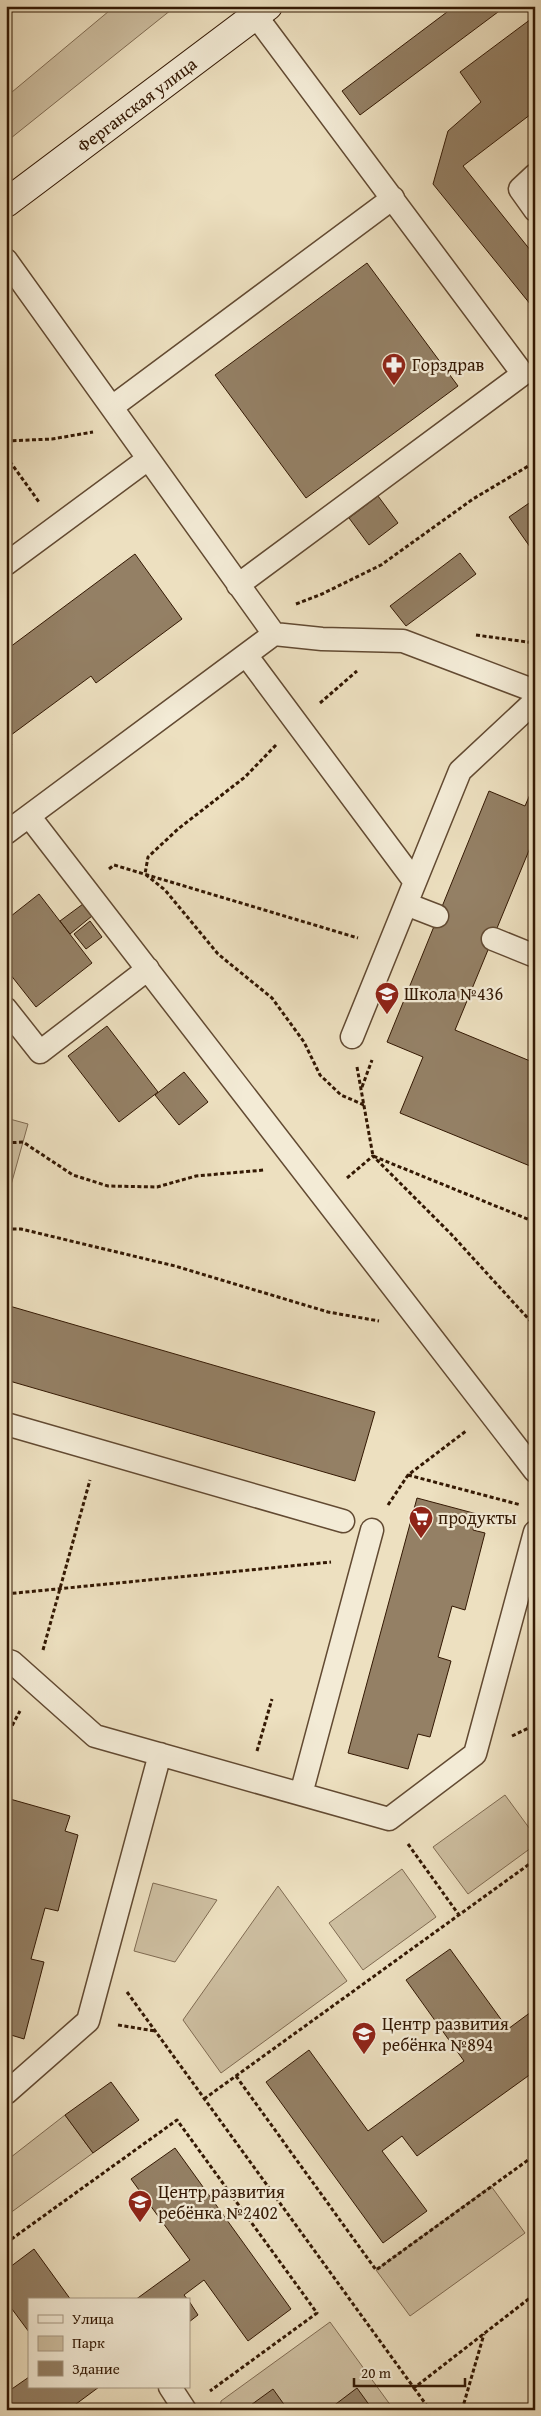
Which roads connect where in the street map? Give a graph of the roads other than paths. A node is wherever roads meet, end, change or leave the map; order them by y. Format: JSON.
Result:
{"nodes":[{"id":1,"x":262,"y":11,"type":"edge"},
{"id":2,"x":535,"y":175,"type":"edge"},
{"id":3,"x":393,"y":198,"type":"junction"},
{"id":4,"x":6,"y":203,"type":"edge"},
{"id":5,"x":535,"y":210,"type":"edge"},
{"id":6,"x":6,"y":260,"type":"edge"},
{"id":7,"x":112,"y":408,"type":"junction"},
{"id":8,"x":148,"y":459,"type":"junction"},
{"id":9,"x":6,"y":564,"type":"edge"},
{"id":10,"x":238,"y":585,"type":"junction"},
{"id":11,"x":271,"y":629,"type":"junction"},
{"id":12,"x":246,"y":655,"type":"junction"},
{"id":13,"x":535,"y":691,"type":"edge"},
{"id":14,"x":535,"y":701,"type":"edge"},
{"id":15,"x":29,"y":816,"type":"junction"},
{"id":16,"x":6,"y":833,"type":"edge"},
{"id":17,"x":415,"y":882,"type":"junction"},
{"id":18,"x":406,"y":904,"type":"junction"},
{"id":19,"x":437,"y":916,"type":"dead end"},
{"id":20,"x":493,"y":939,"type":"dead end"},
{"id":21,"x":535,"y":956,"type":"edge"},
{"id":22,"x":148,"y":969,"type":"junction"},
{"id":23,"x":6,"y":1009,"type":"edge"},
{"id":24,"x":352,"y":1037,"type":"road end"},
{"id":25,"x":6,"y":1424,"type":"edge"},
{"id":26,"x":535,"y":1471,"type":"edge"},
{"id":27,"x":343,"y":1521,"type":"dead end"},
{"id":28,"x":372,"y":1530,"type":"road end"},
{"id":29,"x":535,"y":1532,"type":"edge"},
{"id":30,"x":6,"y":1660,"type":"edge"},
{"id":31,"x":160,"y":1754,"type":"junction"},
{"id":32,"x":301,"y":1794,"type":"junction"},
{"id":33,"x":6,"y":2092,"type":"edge"},
{"id":34,"x":171,"y":2388,"type":"edge"},
{"id":35,"x":185,"y":2409,"type":"edge"}],
"edges":[{"from":1,"to":3,"type":"lane"},
{"from":1,"to":4,"type":"street","name":"Ферганская улица"},
{"from":2,"to":5,"type":"lane"},
{"from":3,"to":7,"type":"lane"},
{"from":3,"to":10,"type":"lane"},
{"from":6,"to":7,"type":"lane"},
{"from":7,"to":8,"type":"lane"},
{"from":8,"to":9,"type":"lane"},
{"from":8,"to":10,"type":"lane"},
{"from":10,"to":11,"type":"lane"},
{"from":11,"to":12,"type":"lane"},
{"from":11,"to":13,"type":"lane"},
{"from":12,"to":15,"type":"lane"},
{"from":12,"to":17,"type":"lane"},
{"from":14,"to":17,"type":"lane"},
{"from":15,"to":16,"type":"lane"},
{"from":15,"to":22,"type":"lane"},
{"from":17,"to":18,"type":"lane"},
{"from":18,"to":19,"type":"lane"},
{"from":18,"to":24,"type":"lane"},
{"from":20,"to":21,"type":"lane"},
{"from":22,"to":23,"type":"lane"},
{"from":22,"to":26,"type":"lane"},
{"from":25,"to":27,"type":"lane"},
{"from":28,"to":32,"type":"lane"},
{"from":29,"to":32,"type":"lane"},
{"from":30,"to":31,"type":"lane"},
{"from":31,"to":32,"type":"lane"},
{"from":31,"to":33,"type":"lane"},
{"from":34,"to":35,"type":"lane"}]}
